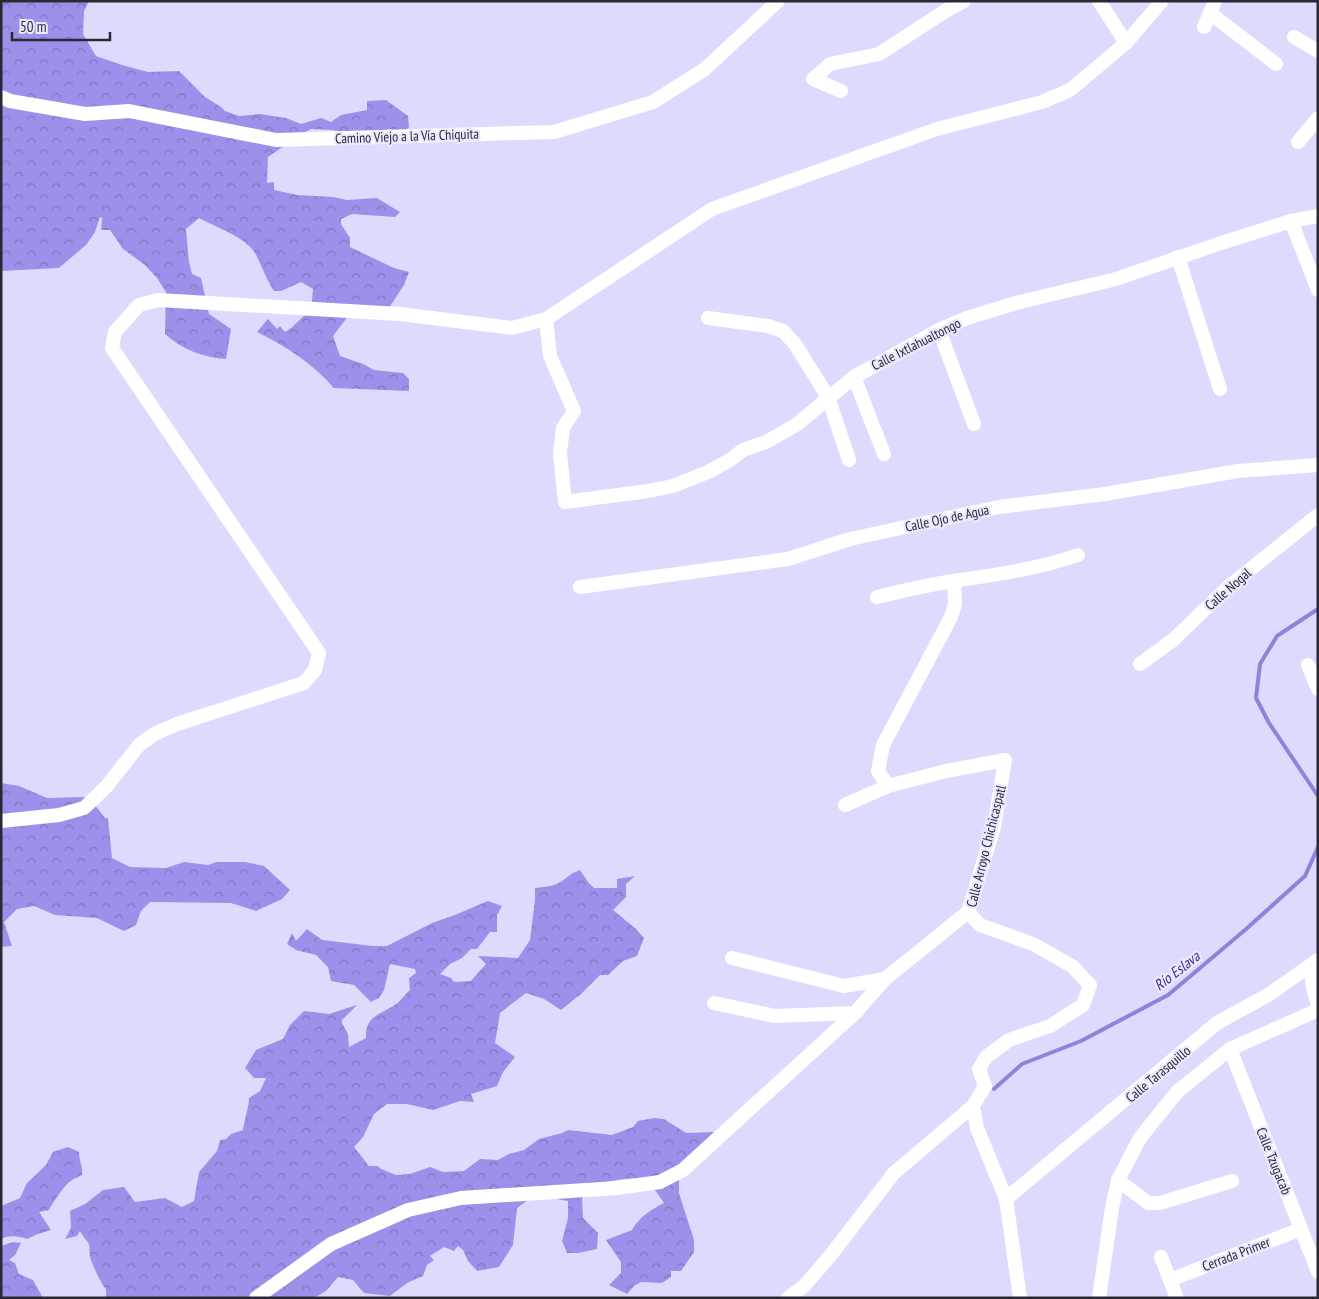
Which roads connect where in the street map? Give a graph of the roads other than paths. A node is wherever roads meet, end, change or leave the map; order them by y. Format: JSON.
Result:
{"nodes":[{"id":1,"x":778,"y":1,"type":"edge"},
{"id":2,"x":964,"y":1,"type":"edge"},
{"id":3,"x":1099,"y":1,"type":"edge"},
{"id":4,"x":1162,"y":1,"type":"edge"},
{"id":5,"x":1212,"y":7,"type":"edge"},
{"id":6,"x":1204,"y":27,"type":"dead end"},
{"id":7,"x":1294,"y":37,"type":"dead end"},
{"id":8,"x":1126,"y":43,"type":"junction"},
{"id":9,"x":1318,"y":52,"type":"edge"},
{"id":10,"x":1276,"y":64,"type":"dead end"},
{"id":11,"x":841,"y":90,"type":"dead end"},
{"id":12,"x":1,"y":97,"type":"edge"},
{"id":13,"x":1318,"y":118,"type":"edge"},
{"id":14,"x":1298,"y":142,"type":"dead end"},
{"id":15,"x":1318,"y":216,"type":"edge"},
{"id":16,"x":1290,"y":221,"type":"junction"},
{"id":17,"x":1178,"y":257,"type":"junction"},
{"id":18,"x":1318,"y":290,"type":"edge"},
{"id":19,"x":708,"y":318,"type":"dead end"},
{"id":20,"x":546,"y":319,"type":"junction"},
{"id":21,"x":939,"y":330,"type":"junction"},
{"id":22,"x":854,"y":377,"type":"junction"},
{"id":23,"x":1220,"y":389,"type":"dead end"},
{"id":24,"x":828,"y":397,"type":"junction"},
{"id":25,"x":974,"y":424,"type":"dead end"},
{"id":26,"x":884,"y":454,"type":"dead end"},
{"id":27,"x":849,"y":460,"type":"dead end"},
{"id":28,"x":1318,"y":465,"type":"edge"},
{"id":29,"x":1318,"y":515,"type":"edge"},
{"id":30,"x":1078,"y":555,"type":"dead end"},
{"id":31,"x":954,"y":581,"type":"junction"},
{"id":32,"x":580,"y":587,"type":"dead end"},
{"id":33,"x":877,"y":597,"type":"dead end"},
{"id":34,"x":1140,"y":664,"type":"dead end"},
{"id":35,"x":1308,"y":665,"type":"dead end"},
{"id":36,"x":1318,"y":689,"type":"edge"},
{"id":37,"x":888,"y":786,"type":"junction"},
{"id":38,"x":845,"y":805,"type":"dead end"},
{"id":39,"x":1,"y":821,"type":"edge"},
{"id":40,"x":968,"y":912,"type":"junction"},
{"id":41,"x":732,"y":958,"type":"dead end"},
{"id":42,"x":1317,"y":961,"type":"edge"},
{"id":43,"x":885,"y":979,"type":"junction"},
{"id":44,"x":1315,"y":987,"type":"edge"},
{"id":45,"x":714,"y":1003,"type":"dead end"},
{"id":46,"x":1318,"y":1005,"type":"edge"},
{"id":47,"x":1318,"y":1010,"type":"edge"},
{"id":48,"x":855,"y":1013,"type":"junction"},
{"id":49,"x":1230,"y":1050,"type":"junction"},
{"id":50,"x":973,"y":1106,"type":"junction"},
{"id":51,"x":1118,"y":1180,"type":"junction"},
{"id":52,"x":1232,"y":1180,"type":"dead end"},
{"id":53,"x":1006,"y":1199,"type":"junction"},
{"id":54,"x":1301,"y":1229,"type":"junction"},
{"id":55,"x":1161,"y":1257,"type":"dead end"},
{"id":56,"x":1318,"y":1272,"type":"edge"},
{"id":57,"x":1170,"y":1280,"type":"junction"},
{"id":58,"x":256,"y":1298,"type":"edge"},
{"id":59,"x":788,"y":1298,"type":"edge"},
{"id":60,"x":1020,"y":1298,"type":"edge"},
{"id":61,"x":1099,"y":1298,"type":"edge"},
{"id":62,"x":1177,"y":1298,"type":"edge"}],
"edges":[{"from":1,"to":12,"type":"street","name":"Camino Viejo a la Vía Chiquita"},
{"from":2,"to":11,"type":"street"},
{"from":3,"to":8,"type":"street"},
{"from":4,"to":8,"type":"street"},
{"from":5,"to":6,"type":"street"},
{"from":5,"to":10,"type":"street"},
{"from":7,"to":9,"type":"street"},
{"from":8,"to":20,"type":"street"},
{"from":13,"to":14,"type":"street"},
{"from":15,"to":16,"type":"street","name":"Calle Ixtlahualtongo"},
{"from":16,"to":17,"type":"street","name":"Calle Ixtlahualtongo"},
{"from":16,"to":18,"type":"street"},
{"from":17,"to":21,"type":"street","name":"Calle Ixtlahualtongo"},
{"from":17,"to":23,"type":"street"},
{"from":19,"to":24,"type":"street"},
{"from":20,"to":24,"type":"street","name":"Calle Ixtlahualtongo"},
{"from":20,"to":39,"type":"street"},
{"from":21,"to":22,"type":"street","name":"Calle Ixtlahualtongo"},
{"from":21,"to":25,"type":"street"},
{"from":22,"to":24,"type":"street","name":"Calle Ixtlahualtongo"},
{"from":22,"to":26,"type":"street"},
{"from":24,"to":27,"type":"street"},
{"from":28,"to":32,"type":"street","name":"Calle Ojo de Agua"},
{"from":29,"to":34,"type":"street","name":"Calle Nogal"},
{"from":30,"to":31,"type":"street"},
{"from":31,"to":33,"type":"street"},
{"from":31,"to":37,"type":"street"},
{"from":35,"to":36,"type":"street"},
{"from":37,"to":38,"type":"street"},
{"from":37,"to":40,"type":"street","name":"Calle Arroyo Chichicaspatl"},
{"from":40,"to":43,"type":"street"},
{"from":40,"to":50,"type":"street","name":"Calle Arroyo Chichicaspatl"},
{"from":41,"to":43,"type":"street"},
{"from":42,"to":44,"type":"street"},
{"from":42,"to":53,"type":"street","name":"Calle Tarasquillo"},
{"from":43,"to":48,"type":"street"},
{"from":44,"to":46,"type":"street"},
{"from":45,"to":48,"type":"street"},
{"from":47,"to":49,"type":"street"},
{"from":48,"to":58,"type":"street"},
{"from":49,"to":51,"type":"street"},
{"from":49,"to":54,"type":"street","name":"Calle Tzugacab"},
{"from":50,"to":53,"type":"street"},
{"from":50,"to":59,"type":"street"},
{"from":51,"to":52,"type":"street"},
{"from":51,"to":61,"type":"street"},
{"from":53,"to":60,"type":"street"},
{"from":54,"to":56,"type":"street","name":"Calle Tzugacab"},
{"from":54,"to":57,"type":"street","name":"Cerrada Primer"},
{"from":55,"to":57,"type":"street"},
{"from":57,"to":62,"type":"street"}]}
